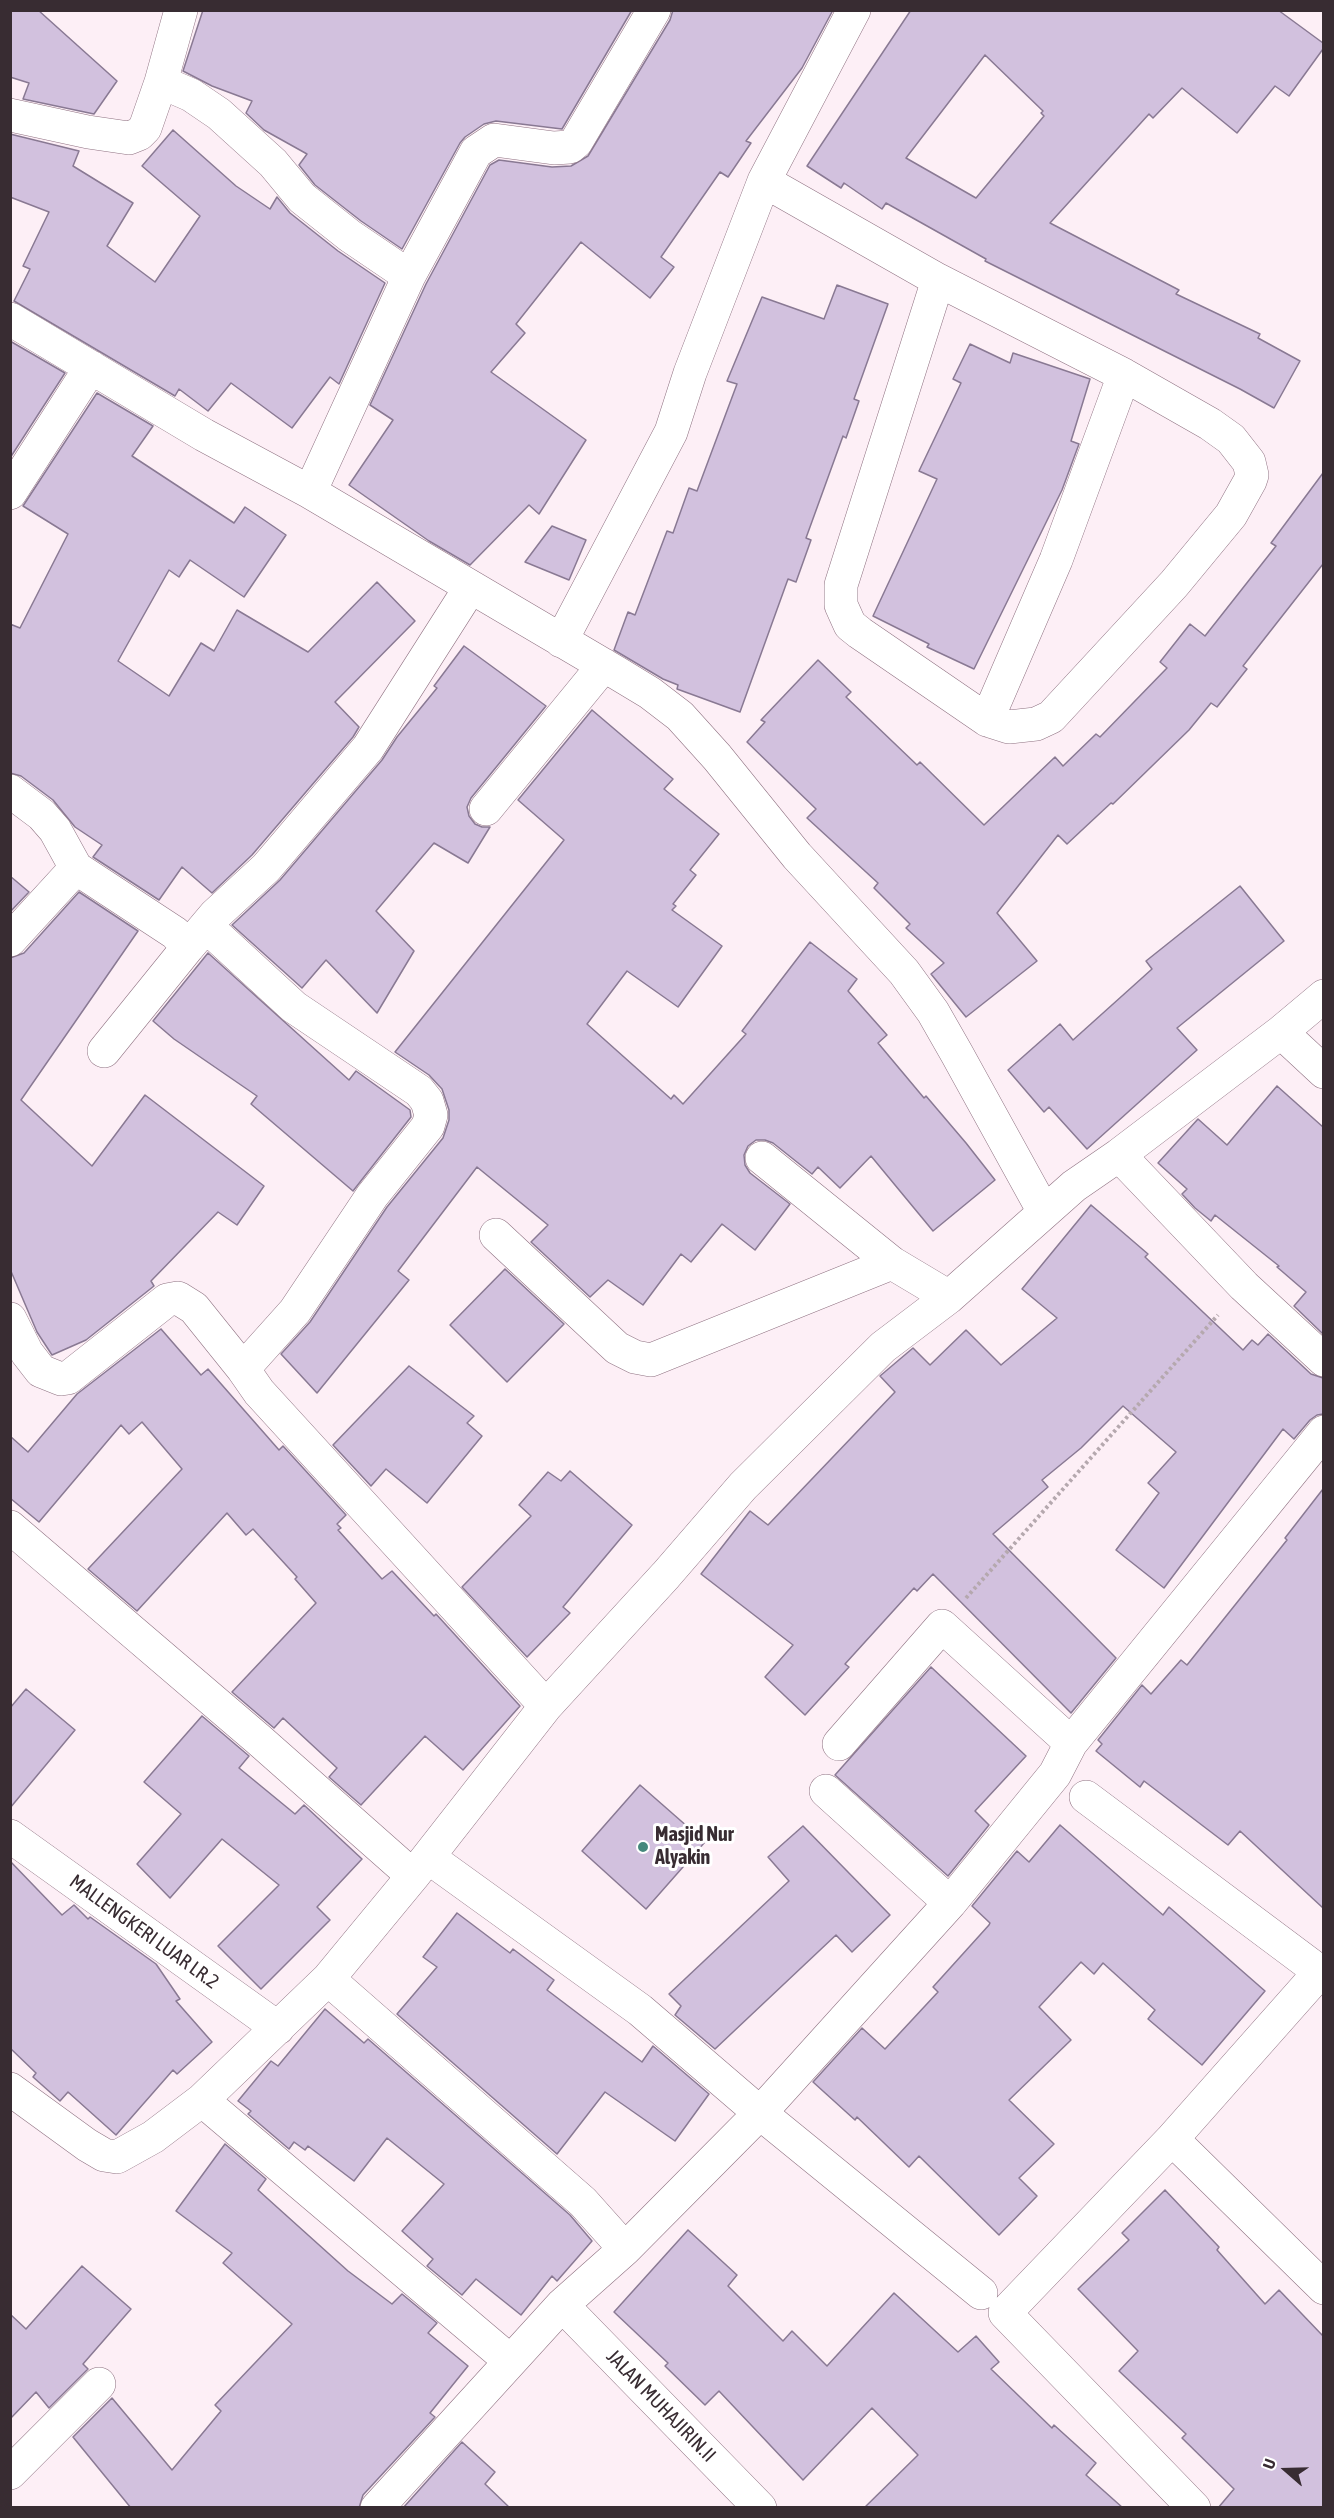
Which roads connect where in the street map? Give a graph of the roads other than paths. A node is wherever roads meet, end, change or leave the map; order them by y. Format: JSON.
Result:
{"nodes":[{"id":1,"x":181,"y":10,"type":"edge"},
{"id":2,"x":654,"y":10,"type":"edge"},
{"id":3,"x":854,"y":10,"type":"edge"},
{"id":4,"x":161,"y":82,"type":"junction"},
{"id":5,"x":10,"y":115,"type":"edge"},
{"id":6,"x":764,"y":181,"type":"junction"},
{"id":7,"x":409,"y":276,"type":"junction"},
{"id":8,"x":938,"y":280,"type":"junction"},
{"id":9,"x":10,"y":319,"type":"edge"},
{"id":10,"x":91,"y":368,"type":"junction"},
{"id":11,"x":1124,"y":375,"type":"junction"},
{"id":12,"x":309,"y":492,"type":"junction"},
{"id":13,"x":10,"y":493,"type":"edge"},
{"id":14,"x":470,"y":588,"type":"junction"},
{"id":15,"x":561,"y":641,"type":"junction"},
{"id":16,"x":604,"y":665,"type":"junction"},
{"id":17,"x":987,"y":720,"type":"junction"},
{"id":18,"x":10,"y":791,"type":"edge"},
{"id":19,"x":486,"y":809,"type":"dead end"},
{"id":20,"x":76,"y":868,"type":"junction"},
{"id":21,"x":197,"y":936,"type":"junction"},
{"id":22,"x":10,"y":940,"type":"edge"},
{"id":23,"x":1323,"y":996,"type":"edge"},
{"id":24,"x":1281,"y":1032,"type":"junction"},
{"id":25,"x":104,"y":1052,"type":"dead end"},
{"id":26,"x":1323,"y":1072,"type":"edge"},
{"id":27,"x":1119,"y":1155,"type":"junction"},
{"id":28,"x":762,"y":1158,"type":"dead end"},
{"id":29,"x":1043,"y":1210,"type":"junction"},
{"id":30,"x":496,"y":1235,"type":"dead end"},
{"id":31,"x":892,"y":1263,"type":"junction"},
{"id":32,"x":949,"y":1297,"type":"junction"},
{"id":33,"x":10,"y":1319,"type":"edge"},
{"id":34,"x":1323,"y":1359,"type":"edge"},
{"id":35,"x":243,"y":1369,"type":"junction"},
{"id":36,"x":1323,"y":1432,"type":"edge"},
{"id":37,"x":10,"y":1527,"type":"edge"},
{"id":38,"x":546,"y":1706,"type":"junction"},
{"id":39,"x":839,"y":1743,"type":"dead end"},
{"id":40,"x":1071,"y":1743,"type":"junction"},
{"id":41,"x":826,"y":1791,"type":"dead end"},
{"id":42,"x":1086,"y":1797,"type":"dead end"},
{"id":43,"x":10,"y":1836,"type":"edge"},
{"id":44,"x":421,"y":1866,"type":"junction"},
{"id":45,"x":950,"y":1903,"type":"junction"},
{"id":46,"x":1321,"y":1974,"type":"edge"},
{"id":47,"x":328,"y":1979,"type":"junction"},
{"id":48,"x":278,"y":2028,"type":"junction"},
{"id":49,"x":10,"y":2089,"type":"edge"},
{"id":50,"x":202,"y":2100,"type":"junction"},
{"id":51,"x":760,"y":2113,"type":"junction"},
{"id":52,"x":1173,"y":2139,"type":"junction"},
{"id":53,"x":625,"y":2249,"type":"junction"},
{"id":54,"x":1323,"y":2288,"type":"edge"},
{"id":55,"x":981,"y":2293,"type":"dead end"},
{"id":56,"x":562,"y":2305,"type":"junction"},
{"id":57,"x":509,"y":2360,"type":"junction"},
{"id":58,"x":99,"y":2384,"type":"dead end"},
{"id":59,"x":10,"y":2473,"type":"edge"},
{"id":60,"x":377,"y":2508,"type":"edge"},
{"id":61,"x":760,"y":2508,"type":"edge"},
{"id":62,"x":1194,"y":2508,"type":"edge"}],
"edges":[{"from":1,"to":4,"type":"street"},
{"from":2,"to":7,"type":"street"},
{"from":3,"to":6,"type":"street"},
{"from":4,"to":5,"type":"street"},
{"from":4,"to":7,"type":"street"},
{"from":6,"to":8,"type":"street"},
{"from":6,"to":15,"type":"street"},
{"from":7,"to":12,"type":"street"},
{"from":8,"to":11,"type":"street"},
{"from":8,"to":17,"type":"street"},
{"from":9,"to":10,"type":"street"},
{"from":10,"to":12,"type":"street"},
{"from":10,"to":13,"type":"street"},
{"from":11,"to":17,"type":"street"},
{"from":11,"to":17,"type":"street"},
{"from":12,"to":14,"type":"street"},
{"from":14,"to":15,"type":"street"},
{"from":14,"to":21,"type":"street"},
{"from":15,"to":16,"type":"street"},
{"from":16,"to":19,"type":"street"},
{"from":16,"to":29,"type":"street"},
{"from":18,"to":20,"type":"street"},
{"from":20,"to":21,"type":"street"},
{"from":20,"to":22,"type":"street"},
{"from":21,"to":25,"type":"street"},
{"from":21,"to":35,"type":"street"},
{"from":23,"to":24,"type":"street"},
{"from":24,"to":26,"type":"street"},
{"from":24,"to":27,"type":"street"},
{"from":27,"to":29,"type":"street"},
{"from":27,"to":34,"type":"street"},
{"from":28,"to":31,"type":"street"},
{"from":29,"to":32,"type":"street"},
{"from":30,"to":31,"type":"street"},
{"from":31,"to":32,"type":"street"},
{"from":32,"to":38,"type":"street"},
{"from":33,"to":35,"type":"street"},
{"from":35,"to":38,"type":"street"},
{"from":36,"to":40,"type":"street"},
{"from":37,"to":44,"type":"street"},
{"from":38,"to":44,"type":"street"},
{"from":39,"to":40,"type":"street"},
{"from":40,"to":45,"type":"street"},
{"from":41,"to":45,"type":"street"},
{"from":42,"to":46,"type":"street"},
{"from":43,"to":48,"type":"street","name":"MALLENGKERI LUAR LR.2"},
{"from":44,"to":47,"type":"street"},
{"from":44,"to":51,"type":"street"},
{"from":45,"to":51,"type":"street"},
{"from":46,"to":52,"type":"street"},
{"from":47,"to":48,"type":"street"},
{"from":47,"to":53,"type":"street"},
{"from":48,"to":50,"type":"street"},
{"from":49,"to":50,"type":"street"},
{"from":50,"to":57,"type":"street"},
{"from":51,"to":53,"type":"street"},
{"from":51,"to":55,"type":"street"},
{"from":52,"to":54,"type":"street"},
{"from":52,"to":62,"type":"street"},
{"from":53,"to":56,"type":"street"},
{"from":56,"to":57,"type":"street"},
{"from":56,"to":61,"type":"street","name":"JALAN MUHAJIRIN.II"},
{"from":57,"to":60,"type":"street"},
{"from":58,"to":59,"type":"street"}]}
